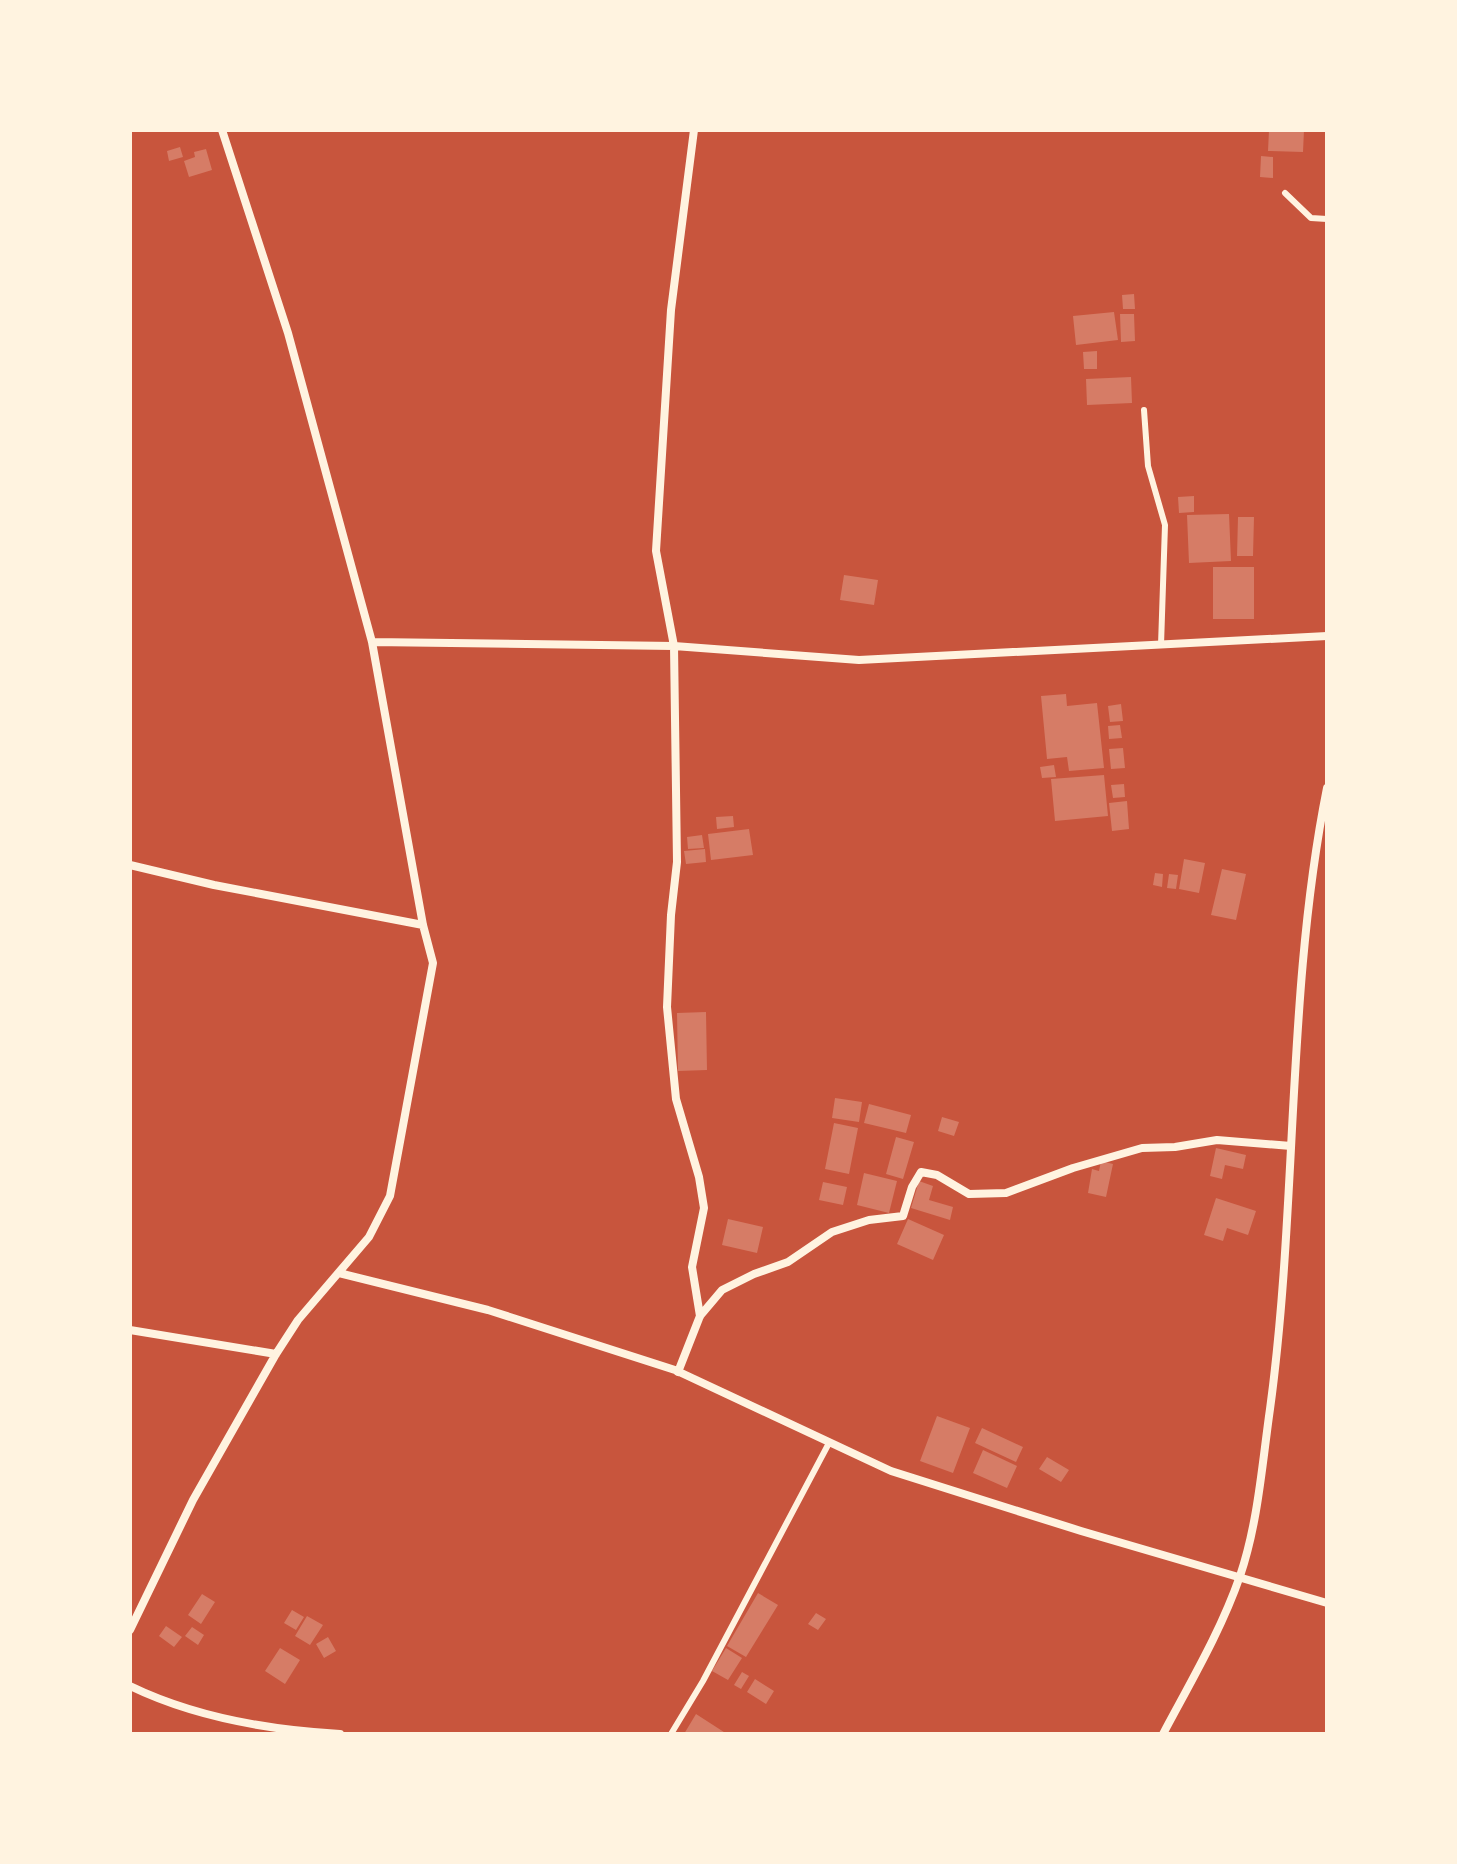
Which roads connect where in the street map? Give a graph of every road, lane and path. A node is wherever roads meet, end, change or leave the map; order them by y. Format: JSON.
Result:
{"nodes":[{"id":1,"x":222,"y":130,"type":"edge"},
{"id":2,"x":694,"y":130,"type":"edge"},
{"id":3,"x":1285,"y":193,"type":"dead end"},
{"id":4,"x":1327,"y":219,"type":"edge"},
{"id":5,"x":1144,"y":410,"type":"dead end"},
{"id":6,"x":1327,"y":636,"type":"edge"},
{"id":7,"x":372,"y":642,"type":"junction"},
{"id":8,"x":1161,"y":645,"type":"junction"},
{"id":9,"x":674,"y":646,"type":"junction"},
{"id":10,"x":1327,"y":788,"type":"edge"},
{"id":11,"x":130,"y":865,"type":"edge"},
{"id":12,"x":423,"y":925,"type":"junction"},
{"id":13,"x":1291,"y":1146,"type":"junction"},
{"id":14,"x":339,"y":1273,"type":"junction"},
{"id":15,"x":700,"y":1316,"type":"junction"},
{"id":16,"x":130,"y":1330,"type":"edge"},
{"id":17,"x":276,"y":1354,"type":"junction"},
{"id":18,"x":678,"y":1372,"type":"junction"},
{"id":19,"x":829,"y":1443,"type":"junction"},
{"id":20,"x":1240,"y":1577,"type":"junction"},
{"id":21,"x":1327,"y":1603,"type":"edge"},
{"id":22,"x":130,"y":1630,"type":"edge"},
{"id":23,"x":130,"y":1686,"type":"edge"},
{"id":24,"x":340,"y":1734,"type":"edge"},
{"id":25,"x":671,"y":1734,"type":"edge"},
{"id":26,"x":1163,"y":1734,"type":"edge"}],
"edges":[{"from":1,"to":7,"type":"street"},
{"from":2,"to":9,"type":"street"},
{"from":3,"to":4,"type":"lane"},
{"from":5,"to":8,"type":"lane"},
{"from":6,"to":8,"type":"street"},
{"from":7,"to":9,"type":"street"},
{"from":7,"to":12,"type":"street"},
{"from":8,"to":9,"type":"street"},
{"from":9,"to":15,"type":"street"},
{"from":10,"to":13,"type":"street"},
{"from":11,"to":12,"type":"street"},
{"from":12,"to":14,"type":"street"},
{"from":13,"to":15,"type":"street"},
{"from":13,"to":20,"type":"street"},
{"from":14,"to":17,"type":"street"},
{"from":14,"to":18,"type":"street"},
{"from":15,"to":18,"type":"street"},
{"from":16,"to":17,"type":"street"},
{"from":17,"to":22,"type":"street"},
{"from":18,"to":19,"type":"street"},
{"from":19,"to":20,"type":"street"},
{"from":19,"to":25,"type":"lane"},
{"from":20,"to":21,"type":"street"},
{"from":20,"to":26,"type":"street"},
{"from":23,"to":24,"type":"street"}]}
